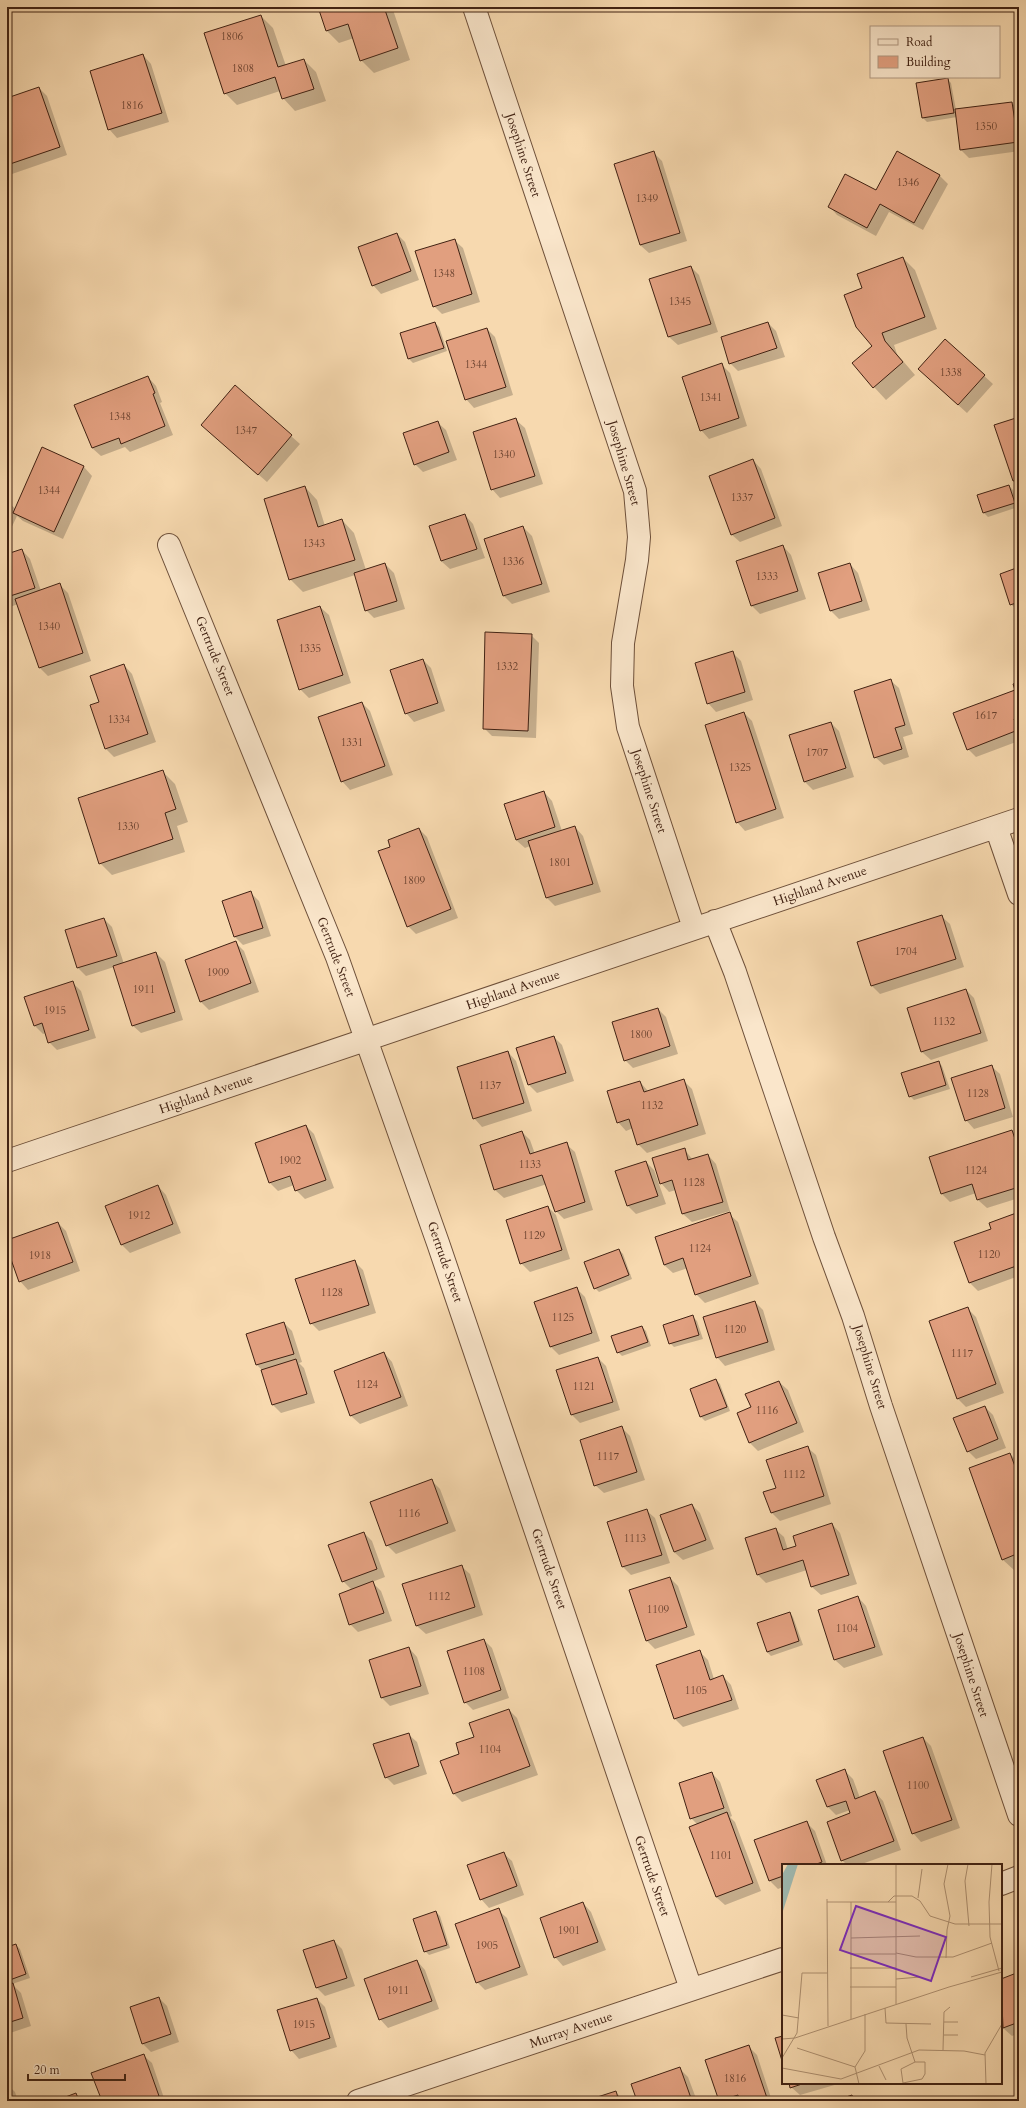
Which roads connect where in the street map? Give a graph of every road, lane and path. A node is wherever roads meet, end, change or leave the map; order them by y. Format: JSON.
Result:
{"nodes":[{"id":1,"x":474,"y":7,"type":"edge"},
{"id":2,"x":169,"y":545,"type":"dead end"},
{"id":3,"x":1019,"y":819,"type":"edge"},
{"id":4,"x":996,"y":827,"type":"junction"},
{"id":5,"x":1019,"y":894,"type":"edge"},
{"id":6,"x":715,"y":921,"type":"junction"},
{"id":7,"x":694,"y":928,"type":"junction"},
{"id":8,"x":367,"y":1039,"type":"junction"},
{"id":9,"x":7,"y":1161,"type":"edge"},
{"id":10,"x":1019,"y":1815,"type":"edge"},
{"id":11,"x":1019,"y":1877,"type":"edge"},
{"id":12,"x":1002,"y":1884,"type":"edge"},
{"id":13,"x":782,"y":1959,"type":"edge"},
{"id":14,"x":691,"y":1990,"type":"junction"},
{"id":15,"x":358,"y":2101,"type":"edge"}],
"edges":[{"from":1,"to":7,"type":"street","name":"Josephine Street"},
{"from":2,"to":8,"type":"street","name":"Gertrude Street"},
{"from":3,"to":4,"type":"street","name":"Highland Avenue"},
{"from":4,"to":5,"type":"street"},
{"from":4,"to":6,"type":"street","name":"Highland Avenue"},
{"from":6,"to":7,"type":"street","name":"Highland Avenue"},
{"from":6,"to":10,"type":"street","name":"Josephine Street"},
{"from":7,"to":8,"type":"street","name":"Highland Avenue"},
{"from":8,"to":9,"type":"street","name":"Highland Avenue"},
{"from":8,"to":14,"type":"street","name":"Gertrude Street"},
{"from":11,"to":12,"type":"street"},
{"from":13,"to":14,"type":"street","name":"Murray Avenue"},
{"from":14,"to":15,"type":"street","name":"Murray Avenue"}]}
